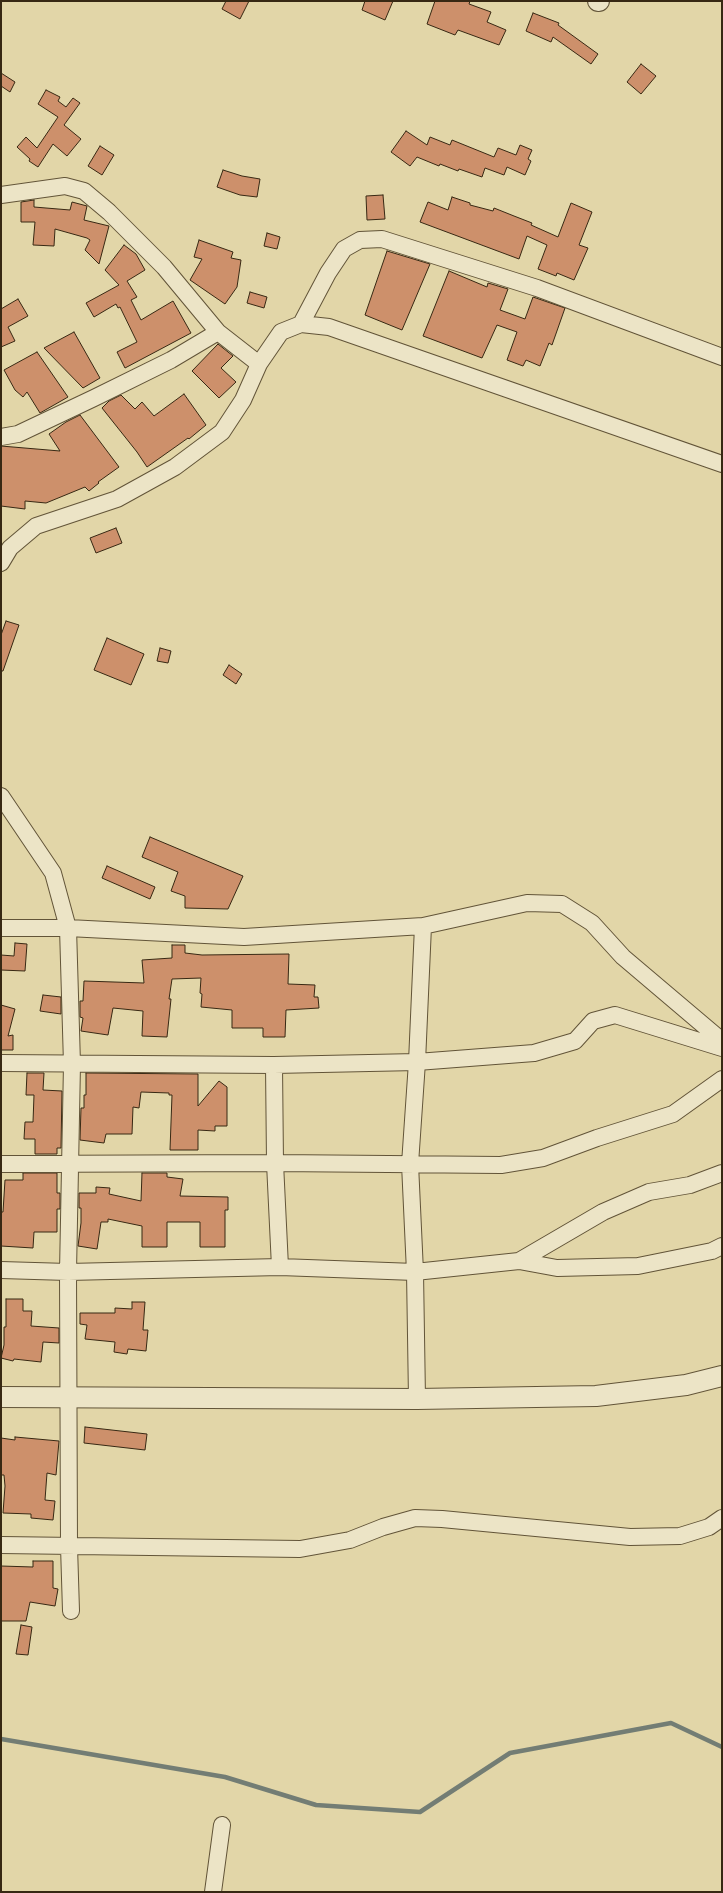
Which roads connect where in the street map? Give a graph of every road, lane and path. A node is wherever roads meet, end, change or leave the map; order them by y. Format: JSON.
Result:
{"nodes":[{"id":1,"x":1,"y":195,"type":"edge"},
{"id":2,"x":301,"y":324,"type":"junction"},
{"id":3,"x":218,"y":332,"type":"junction"},
{"id":4,"x":722,"y":357,"type":"edge"},
{"id":5,"x":259,"y":364,"type":"junction"},
{"id":6,"x":1,"y":437,"type":"edge"},
{"id":7,"x":722,"y":464,"type":"edge"},
{"id":8,"x":1,"y":563,"type":"edge"},
{"id":9,"x":1,"y":796,"type":"edge"},
{"id":10,"x":423,"y":926,"type":"junction"},
{"id":11,"x":1,"y":928,"type":"edge"},
{"id":12,"x":68,"y":928,"type":"junction"},
{"id":13,"x":722,"y":1041,"type":"edge"},
{"id":14,"x":722,"y":1048,"type":"edge"},
{"id":15,"x":417,"y":1062,"type":"junction"},
{"id":16,"x":1,"y":1063,"type":"edge"},
{"id":17,"x":72,"y":1064,"type":"junction"},
{"id":18,"x":274,"y":1065,"type":"junction"},
{"id":19,"x":722,"y":1079,"type":"edge"},
{"id":20,"x":275,"y":1163,"type":"junction"},
{"id":21,"x":1,"y":1164,"type":"edge"},
{"id":22,"x":69,"y":1164,"type":"junction"},
{"id":23,"x":410,"y":1164,"type":"junction"},
{"id":24,"x":722,"y":1173,"type":"edge"},
{"id":25,"x":722,"y":1246,"type":"edge"},
{"id":26,"x":519,"y":1261,"type":"junction"},
{"id":27,"x":280,"y":1267,"type":"junction"},
{"id":28,"x":1,"y":1270,"type":"edge"},
{"id":29,"x":68,"y":1272,"type":"junction"},
{"id":30,"x":415,"y":1272,"type":"junction"},
{"id":31,"x":722,"y":1376,"type":"edge"},
{"id":32,"x":1,"y":1397,"type":"edge"},
{"id":33,"x":69,"y":1397,"type":"junction"},
{"id":34,"x":416,"y":1399,"type":"junction"},
{"id":35,"x":722,"y":1518,"type":"edge"},
{"id":36,"x":1,"y":1545,"type":"edge"},
{"id":37,"x":69,"y":1546,"type":"junction"},
{"id":38,"x":71,"y":1611,"type":"dead end"},
{"id":39,"x":222,"y":1825,"type":"dead end"},
{"id":40,"x":213,"y":1892,"type":"edge"}],
"edges":[{"from":1,"to":3,"type":"street"},
{"from":2,"to":4,"type":"street"},
{"from":2,"to":5,"type":"street"},
{"from":2,"to":7,"type":"street"},
{"from":3,"to":5,"type":"street"},
{"from":3,"to":6,"type":"street"},
{"from":5,"to":8,"type":"street"},
{"from":9,"to":12,"type":"street"},
{"from":10,"to":12,"type":"street"},
{"from":10,"to":13,"type":"street"},
{"from":10,"to":15,"type":"street"},
{"from":11,"to":12,"type":"street"},
{"from":12,"to":17,"type":"street"},
{"from":14,"to":15,"type":"street"},
{"from":15,"to":18,"type":"street"},
{"from":15,"to":23,"type":"street"},
{"from":16,"to":17,"type":"street"},
{"from":17,"to":18,"type":"street"},
{"from":17,"to":22,"type":"street"},
{"from":18,"to":20,"type":"street"},
{"from":19,"to":23,"type":"street"},
{"from":20,"to":22,"type":"street"},
{"from":20,"to":23,"type":"street"},
{"from":20,"to":27,"type":"street"},
{"from":21,"to":22,"type":"street"},
{"from":22,"to":29,"type":"street"},
{"from":23,"to":30,"type":"street"},
{"from":24,"to":26,"type":"street"},
{"from":25,"to":26,"type":"street"},
{"from":26,"to":30,"type":"street"},
{"from":27,"to":29,"type":"street"},
{"from":27,"to":30,"type":"street"},
{"from":28,"to":29,"type":"street"},
{"from":29,"to":33,"type":"street"},
{"from":30,"to":34,"type":"street"},
{"from":31,"to":34,"type":"street"},
{"from":32,"to":33,"type":"street"},
{"from":33,"to":34,"type":"street"},
{"from":33,"to":37,"type":"street"},
{"from":35,"to":37,"type":"street"},
{"from":36,"to":37,"type":"street"},
{"from":37,"to":38,"type":"street"},
{"from":39,"to":40,"type":"street"}]}
